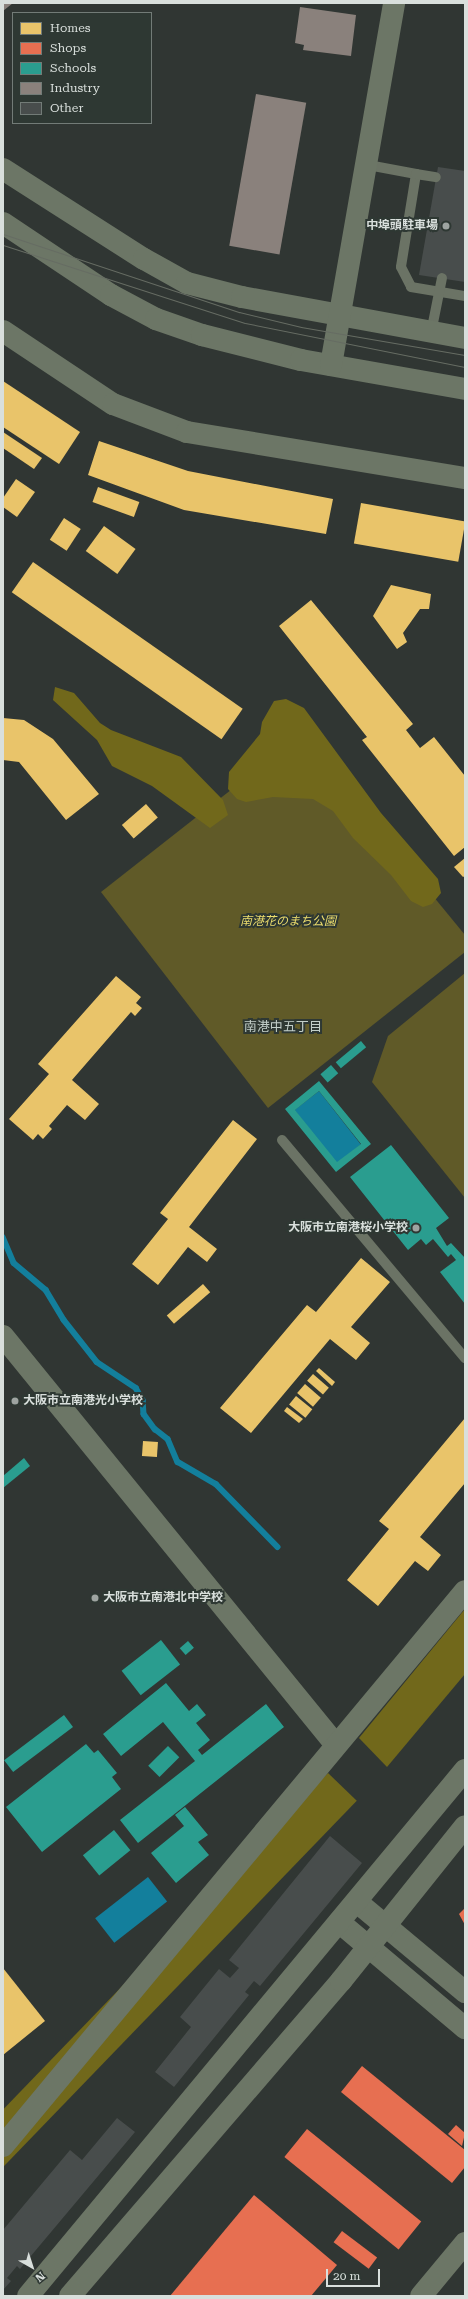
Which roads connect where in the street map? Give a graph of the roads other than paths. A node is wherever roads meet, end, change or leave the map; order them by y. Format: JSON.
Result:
{"nodes":[{"id":1,"x":394,"y":3,"type":"edge"},
{"id":2,"x":368,"y":165,"type":"junction"},
{"id":3,"x":3,"y":169,"type":"edge"},
{"id":4,"x":416,"y":174,"type":"junction"},
{"id":5,"x":436,"y":177,"type":"dead end"},
{"id":6,"x":3,"y":223,"type":"edge"},
{"id":7,"x":442,"y":278,"type":"dead end"},
{"id":8,"x":439,"y":292,"type":"junction"},
{"id":9,"x":465,"y":296,"type":"edge"},
{"id":10,"x":340,"y":315,"type":"junction"},
{"id":11,"x":3,"y":331,"type":"edge"},
{"id":12,"x":431,"y":333,"type":"junction"},
{"id":13,"x":465,"y":338,"type":"edge"},
{"id":14,"x":331,"y":365,"type":"junction"},
{"id":15,"x":465,"y":389,"type":"edge"},
{"id":16,"x":465,"y":478,"type":"edge"},
{"id":17,"x":282,"y":1140,"type":"dead end"},
{"id":18,"x":3,"y":1336,"type":"edge"},
{"id":19,"x":465,"y":1358,"type":"edge"},
{"id":20,"x":465,"y":1591,"type":"edge"},
{"id":21,"x":336,"y":1745,"type":"junction"},
{"id":22,"x":465,"y":1770,"type":"edge"},
{"id":23,"x":465,"y":1826,"type":"edge"},
{"id":24,"x":357,"y":1902,"type":"junction"},
{"id":25,"x":340,"y":1922,"type":"junction"},
{"id":26,"x":385,"y":1925,"type":"junction"},
{"id":27,"x":368,"y":1947,"type":"junction"},
{"id":28,"x":465,"y":1992,"type":"edge"},
{"id":29,"x":465,"y":2028,"type":"edge"},
{"id":30,"x":3,"y":2146,"type":"edge"},
{"id":31,"x":465,"y":2243,"type":"edge"},
{"id":32,"x":28,"y":2296,"type":"edge"},
{"id":33,"x":70,"y":2296,"type":"edge"},
{"id":34,"x":421,"y":2296,"type":"edge"}],
"edges":[{"from":1,"to":2,"type":"street"},
{"from":2,"to":4,"type":"lane"},
{"from":2,"to":10,"type":"street"},
{"from":3,"to":10,"type":"street"},
{"from":4,"to":5,"type":"lane"},
{"from":4,"to":8,"type":"lane"},
{"from":6,"to":14,"type":"street"},
{"from":7,"to":8,"type":"lane"},
{"from":8,"to":9,"type":"lane"},
{"from":8,"to":12,"type":"lane"},
{"from":10,"to":12,"type":"street"},
{"from":10,"to":14,"type":"street"},
{"from":11,"to":16,"type":"street"},
{"from":12,"to":13,"type":"street"},
{"from":14,"to":15,"type":"street"},
{"from":17,"to":19,"type":"lane"},
{"from":18,"to":21,"type":"street"},
{"from":20,"to":21,"type":"street"},
{"from":21,"to":30,"type":"street"},
{"from":22,"to":24,"type":"street"},
{"from":23,"to":26,"type":"street"},
{"from":24,"to":25,"type":"street"},
{"from":24,"to":26,"type":"street"},
{"from":25,"to":27,"type":"street"},
{"from":25,"to":32,"type":"street"},
{"from":26,"to":27,"type":"street"},
{"from":26,"to":28,"type":"street"},
{"from":27,"to":29,"type":"street"},
{"from":27,"to":33,"type":"street"},
{"from":31,"to":34,"type":"street"}]}
